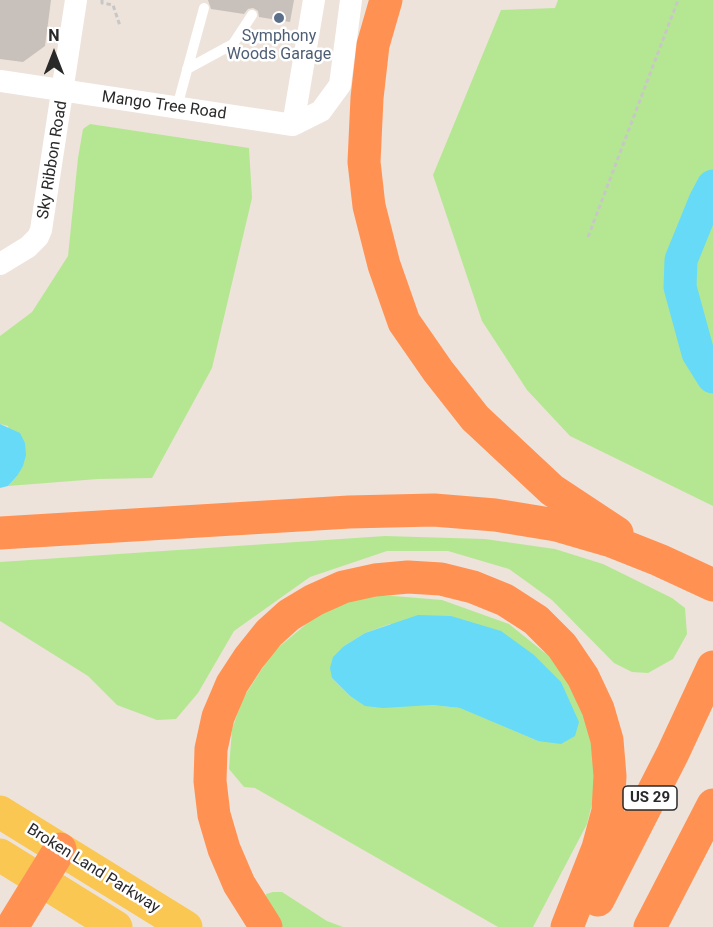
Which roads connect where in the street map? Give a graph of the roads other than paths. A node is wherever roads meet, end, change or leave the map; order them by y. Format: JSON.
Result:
{"nodes":[{"id":1,"x":76,"y":0,"type":"edge"},
{"id":2,"x":314,"y":0,"type":"edge"},
{"id":3,"x":351,"y":0,"type":"edge"},
{"id":4,"x":386,"y":0,"type":"edge"},
{"id":5,"x":204,"y":8,"type":"dead end"},
{"id":6,"x":252,"y":15,"type":"dead end"},
{"id":7,"x":187,"y":69,"type":"junction"},
{"id":8,"x":0,"y":81,"type":"edge"},
{"id":9,"x":63,"y":92,"type":"junction"},
{"id":10,"x":177,"y":107,"type":"junction"},
{"id":11,"x":293,"y":125,"type":"junction"},
{"id":12,"x":0,"y":264,"type":"edge"},
{"id":13,"x":0,"y":533,"type":"edge"},
{"id":14,"x":670,"y":564,"type":"junction"},
{"id":15,"x":713,"y":585,"type":"edge"},
{"id":16,"x":713,"y":667,"type":"edge"},
{"id":17,"x":713,"y":805,"type":"edge"},
{"id":18,"x":0,"y":812,"type":"edge"},
{"id":19,"x":60,"y":849,"type":"junction"},
{"id":20,"x":0,"y":855,"type":"edge"},
{"id":21,"x":40,"y":879,"type":"junction"},
{"id":22,"x":12,"y":927,"type":"edge"},
{"id":23,"x":116,"y":927,"type":"edge"},
{"id":24,"x":186,"y":927,"type":"edge"},
{"id":25,"x":266,"y":927,"type":"edge"},
{"id":26,"x":567,"y":927,"type":"edge"},
{"id":27,"x":584,"y":927,"type":"edge"},
{"id":28,"x":650,"y":927,"type":"edge"}],
"edges":[{"from":1,"to":9,"type":"street","name":"Sky Ribbon Road"},
{"from":2,"to":11,"type":"street"},
{"from":3,"to":11,"type":"street"},
{"from":4,"to":14,"type":"highway"},
{"from":5,"to":7,"type":"lane"},
{"from":6,"to":7,"type":"lane"},
{"from":7,"to":10,"type":"lane"},
{"from":8,"to":9,"type":"street","name":"Mango Tree Road"},
{"from":9,"to":10,"type":"street","name":"Mango Tree Road"},
{"from":9,"to":12,"type":"street","name":"Sky Ribbon Road"},
{"from":10,"to":11,"type":"street","name":"Mango Tree Road"},
{"from":13,"to":14,"type":"highway"},
{"from":14,"to":15,"type":"highway"},
{"from":16,"to":27,"type":"highway","number":"US 29"},
{"from":17,"to":28,"type":"highway"},
{"from":18,"to":19,"type":"main road","name":"Broken Land Parkway"},
{"from":19,"to":21,"type":"highway"},
{"from":19,"to":24,"type":"main road","name":"Broken Land Parkway"},
{"from":20,"to":21,"type":"main road"},
{"from":21,"to":22,"type":"highway"},
{"from":21,"to":23,"type":"main road"},
{"from":25,"to":26,"type":"highway"}]}
